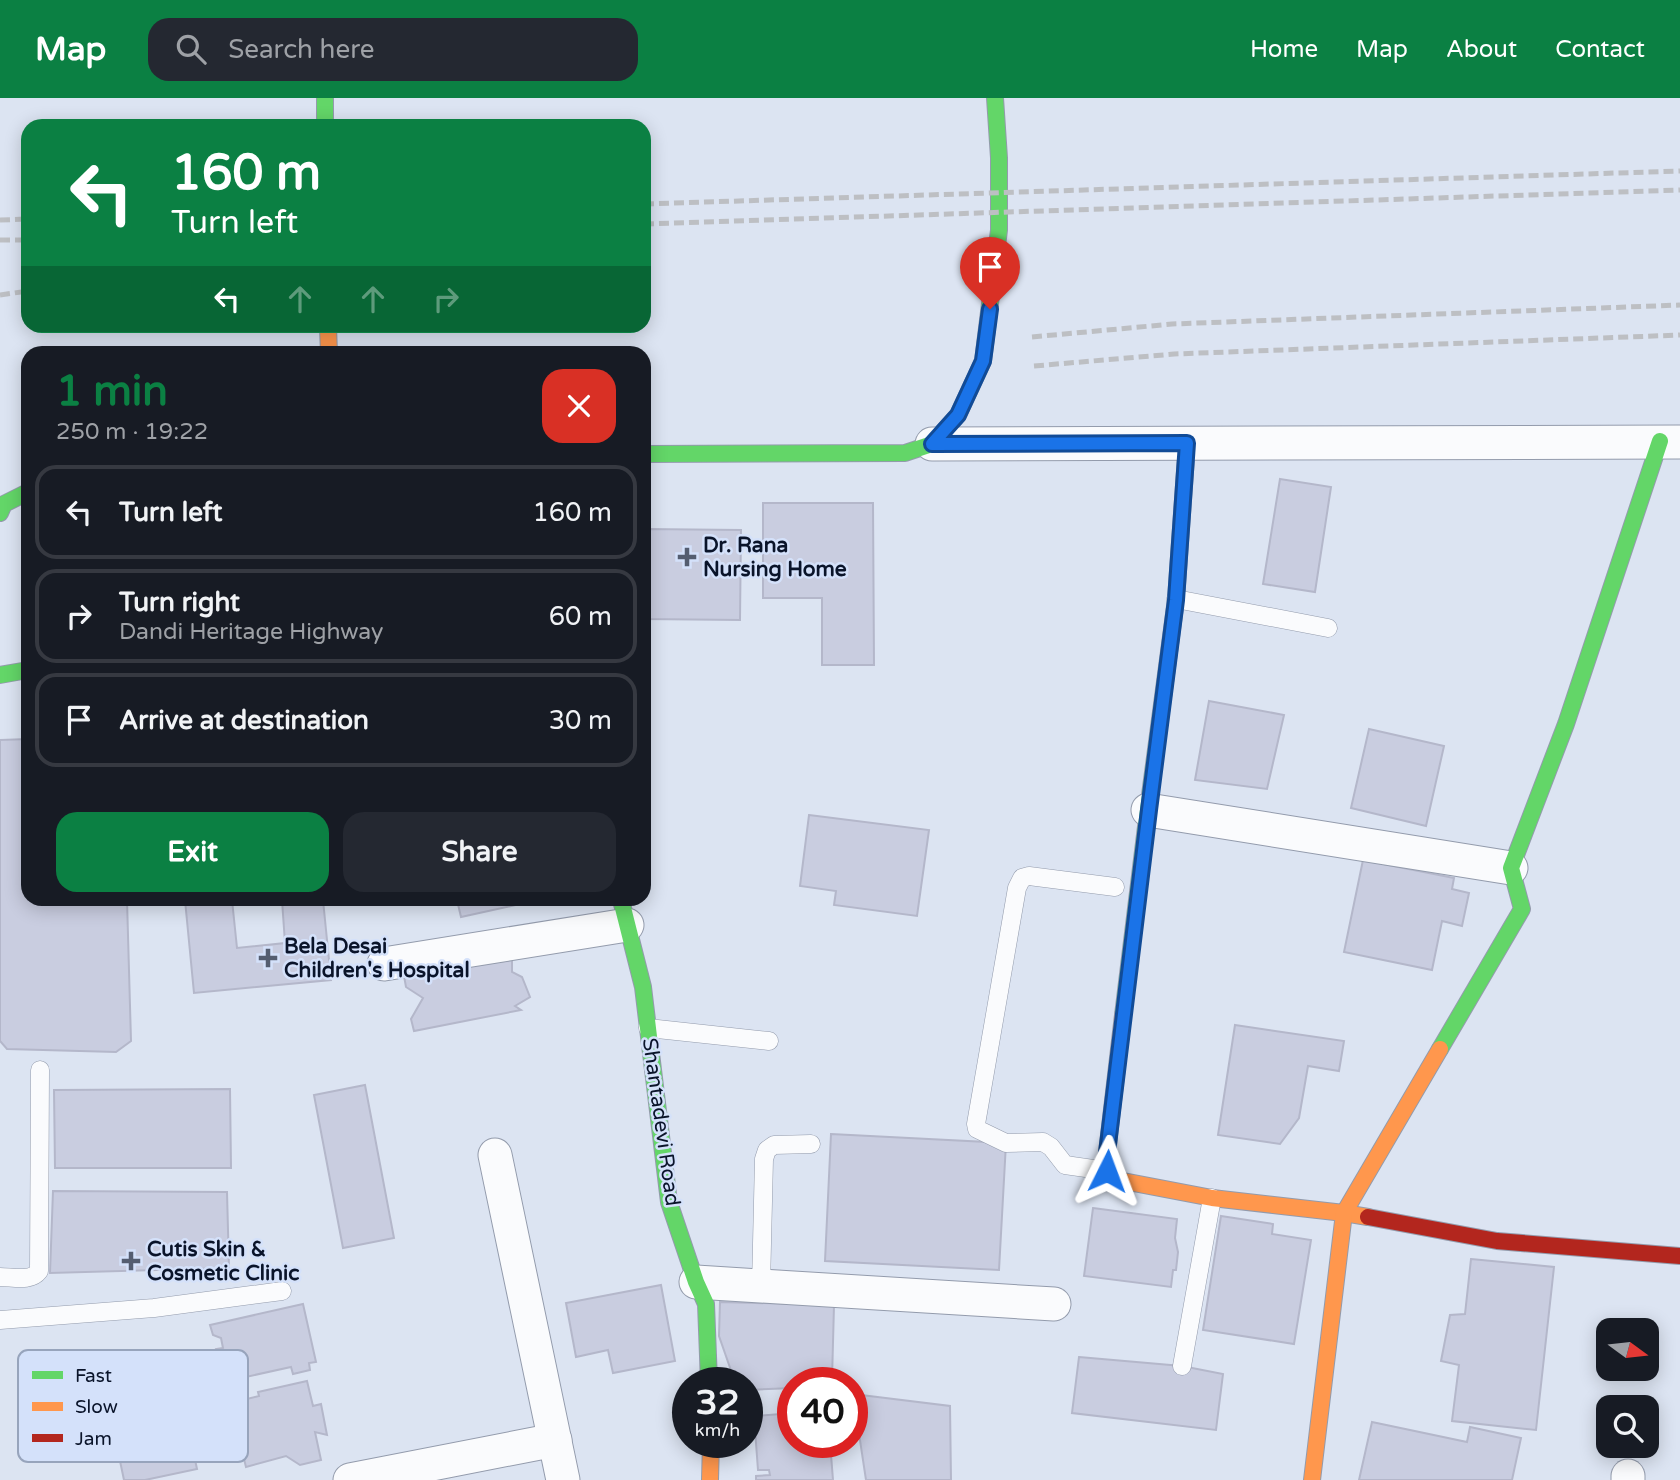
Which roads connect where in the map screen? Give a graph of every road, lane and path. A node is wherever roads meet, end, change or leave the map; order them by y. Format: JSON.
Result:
{"nodes":[{"id":1,"x":325,"y":98,"type":"edge"},
{"id":2,"x":995,"y":98,"type":"edge"},
{"id":3,"x":325,"y":119,"type":"edge"},
{"id":4,"x":1670,"y":442,"type":"edge"},
{"id":5,"x":1187,"y":443,"type":"junction"},
{"id":6,"x":932,"y":444,"type":"junction"},
{"id":7,"x":651,"y":454,"type":"edge"},
{"id":8,"x":1176,"y":600,"type":"junction"},
{"id":9,"x":1328,"y":628,"type":"dead end"},
{"id":10,"x":21,"y":672,"type":"edge"},
{"id":11,"x":0,"y":676,"type":"edge"},
{"id":12,"x":1149,"y":810,"type":"junction"},
{"id":13,"x":1511,"y":868,"type":"junction"},
{"id":14,"x":1115,"y":887,"type":"dead end"},
{"id":15,"x":624,"y":912,"type":"edge"},
{"id":16,"x":384,"y":964,"type":"dead end"},
{"id":17,"x":648,"y":1028,"type":"junction"},
{"id":18,"x":769,"y":1041,"type":"dead end"},
{"id":19,"x":40,"y":1070,"type":"dead end"},
{"id":20,"x":811,"y":1144,"type":"dead end"},
{"id":21,"x":495,"y":1155,"type":"dead end"},
{"id":22,"x":1107,"y":1171,"type":"junction"},
{"id":23,"x":1212,"y":1198,"type":"junction"},
{"id":24,"x":1344,"y":1213,"type":"junction"},
{"id":25,"x":1680,"y":1256,"type":"edge"},
{"id":26,"x":0,"y":1277,"type":"edge"},
{"id":27,"x":696,"y":1282,"type":"junction"},
{"id":28,"x":761,"y":1286,"type":"junction"},
{"id":29,"x":282,"y":1291,"type":"dead end"},
{"id":30,"x":1054,"y":1304,"type":"dead end"},
{"id":31,"x":0,"y":1320,"type":"edge"},
{"id":32,"x":1182,"y":1366,"type":"dead end"},
{"id":33,"x":708,"y":1367,"type":"edge"},
{"id":34,"x":555,"y":1440,"type":"junction"},
{"id":35,"x":711,"y":1458,"type":"edge"},
{"id":36,"x":386,"y":1477,"type":"edge"},
{"id":37,"x":350,"y":1480,"type":"edge"},
{"id":38,"x":563,"y":1480,"type":"edge"},
{"id":39,"x":710,"y":1480,"type":"edge"},
{"id":40,"x":1312,"y":1480,"type":"edge"}],
"edges":[{"from":1,"to":3,"type":"main road"},
{"from":2,"to":6,"type":"main road"},
{"from":4,"to":5,"type":"street"},
{"from":4,"to":13,"type":"main road"},
{"from":5,"to":6,"type":"street"},
{"from":5,"to":8,"type":"main road"},
{"from":6,"to":7,"type":"main road"},
{"from":8,"to":9,"type":"lane"},
{"from":8,"to":12,"type":"main road"},
{"from":10,"to":11,"type":"main road"},
{"from":12,"to":13,"type":"street"},
{"from":12,"to":22,"type":"main road"},
{"from":13,"to":24,"type":"main road"},
{"from":14,"to":22,"type":"lane"},
{"from":15,"to":16,"type":"street"},
{"from":15,"to":17,"type":"main road","name":"Shantadevi Road"},
{"from":17,"to":18,"type":"lane"},
{"from":17,"to":27,"type":"main road","name":"Shantadevi Road"},
{"from":19,"to":26,"type":"lane"},
{"from":20,"to":28,"type":"lane"},
{"from":21,"to":34,"type":"street"},
{"from":22,"to":23,"type":"main road"},
{"from":23,"to":24,"type":"main road"},
{"from":23,"to":32,"type":"lane"},
{"from":24,"to":25,"type":"main road"},
{"from":24,"to":40,"type":"main road"},
{"from":27,"to":28,"type":"street"},
{"from":27,"to":33,"type":"main road","name":"Shantadevi Road"},
{"from":28,"to":30,"type":"street"},
{"from":29,"to":31,"type":"lane"},
{"from":34,"to":36,"type":"street"},
{"from":34,"to":38,"type":"street"},
{"from":35,"to":39,"type":"main road"},
{"from":36,"to":37,"type":"street"}]}
